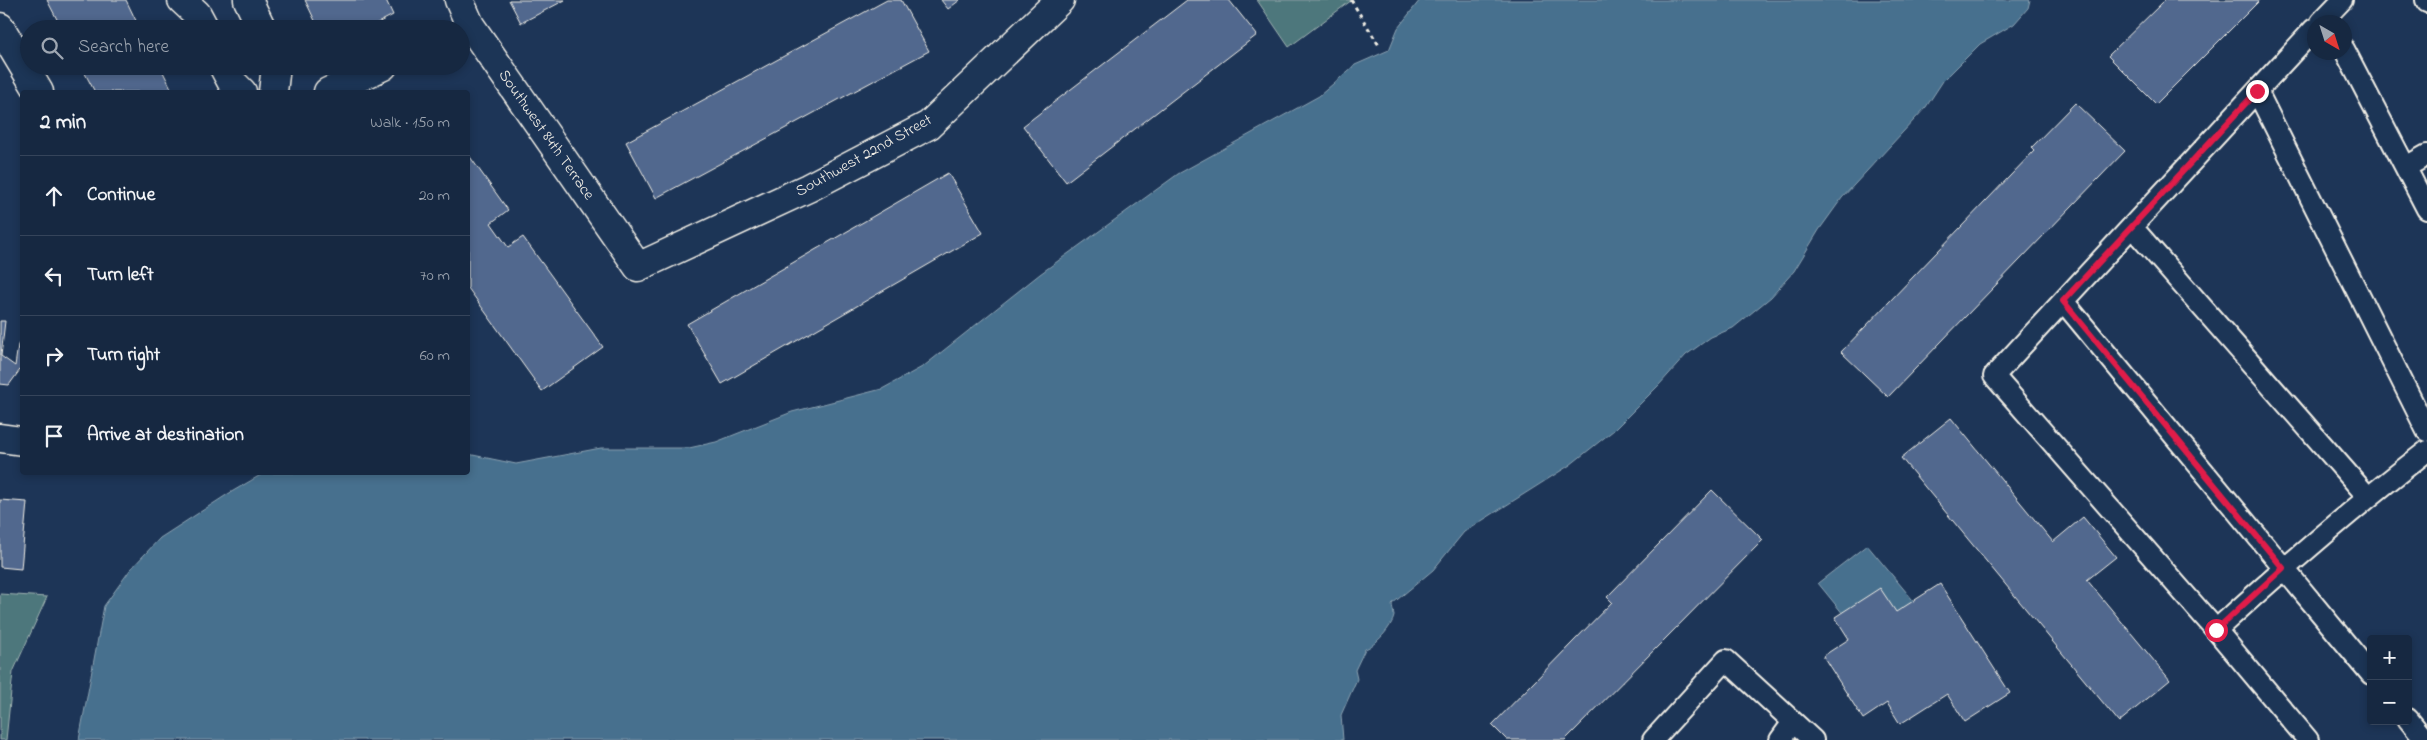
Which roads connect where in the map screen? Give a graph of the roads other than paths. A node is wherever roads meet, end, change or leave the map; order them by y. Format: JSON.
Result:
{"nodes":[{"id":1,"x":248,"y":0,"type":"edge"},
{"id":2,"x":459,"y":0,"type":"edge"},
{"id":3,"x":1060,"y":0,"type":"edge"},
{"id":4,"x":2342,"y":0,"type":"edge"},
{"id":5,"x":2330,"y":15,"type":"edge"},
{"id":6,"x":258,"y":20,"type":"edge"},
{"id":7,"x":464,"y":20,"type":"edge"},
{"id":8,"x":0,"y":27,"type":"edge"},
{"id":9,"x":470,"y":33,"type":"edge"},
{"id":10,"x":2307,"y":39,"type":"edge"},
{"id":11,"x":20,"y":60,"type":"edge"},
{"id":12,"x":2349,"y":60,"type":"edge"},
{"id":13,"x":29,"y":75,"type":"edge"},
{"id":14,"x":228,"y":75,"type":"edge"},
{"id":15,"x":275,"y":75,"type":"edge"},
{"id":16,"x":364,"y":75,"type":"edge"},
{"id":17,"x":38,"y":90,"type":"edge"},
{"id":18,"x":240,"y":90,"type":"edge"},
{"id":19,"x":273,"y":90,"type":"edge"},
{"id":20,"x":332,"y":90,"type":"edge"},
{"id":21,"x":2257,"y":91,"type":"junction"},
{"id":22,"x":2427,"y":155,"type":"edge"},
{"id":23,"x":2406,"y":167,"type":"junction"},
{"id":24,"x":2427,"y":208,"type":"edge"},
{"id":25,"x":2132,"y":227,"type":"junction"},
{"id":26,"x":638,"y":268,"type":"joint"},
{"id":27,"x":2063,"y":301,"type":"junction"},
{"id":28,"x":2427,"y":431,"type":"edge"},
{"id":29,"x":0,"y":438,"type":"edge"},
{"id":30,"x":20,"y":441,"type":"edge"},
{"id":31,"x":2427,"y":451,"type":"edge"},
{"id":32,"x":2368,"y":496,"type":"junction"},
{"id":33,"x":2283,"y":568,"type":"junction"},
{"id":34,"x":2216,"y":630,"type":"junction"},
{"id":35,"x":2367,"y":669,"type":"edge"},
{"id":36,"x":1793,"y":722,"type":"junction"},
{"id":37,"x":2412,"y":725,"type":"edge"},
{"id":38,"x":1654,"y":740,"type":"edge"},
{"id":39,"x":1780,"y":740,"type":"edge"},
{"id":40,"x":1813,"y":740,"type":"edge"},
{"id":41,"x":2308,"y":740,"type":"edge"},
{"id":42,"x":2425,"y":740,"type":"edge"}],
"edges":[{"from":1,"to":6,"type":"street"},
{"from":2,"to":7,"type":"street","name":"Southwest 84th Terrace"},
{"from":3,"to":26,"type":"street","name":"Southwest 22nd Street"},
{"from":4,"to":5,"type":"lane"},
{"from":8,"to":11,"type":"street"},
{"from":9,"to":26,"type":"street","name":"Southwest 84th Terrace"},
{"from":10,"to":21,"type":"lane"},
{"from":12,"to":23,"type":"lane"},
{"from":13,"to":17,"type":"street"},
{"from":14,"to":18,"type":"street"},
{"from":15,"to":19,"type":"street"},
{"from":16,"to":20,"type":"street"},
{"from":21,"to":25,"type":"lane"},
{"from":21,"to":28,"type":"lane"},
{"from":22,"to":23,"type":"lane"},
{"from":23,"to":24,"type":"lane"},
{"from":25,"to":27,"type":"lane"},
{"from":25,"to":32,"type":"lane"},
{"from":27,"to":33,"type":"lane"},
{"from":27,"to":34,"type":"lane"},
{"from":29,"to":30,"type":"street"},
{"from":31,"to":32,"type":"lane"},
{"from":32,"to":33,"type":"lane"},
{"from":33,"to":34,"type":"lane"},
{"from":33,"to":35,"type":"lane"},
{"from":34,"to":41,"type":"lane"},
{"from":36,"to":38,"type":"lane"},
{"from":36,"to":39,"type":"lane"},
{"from":36,"to":40,"type":"lane"},
{"from":37,"to":42,"type":"lane"}]}
